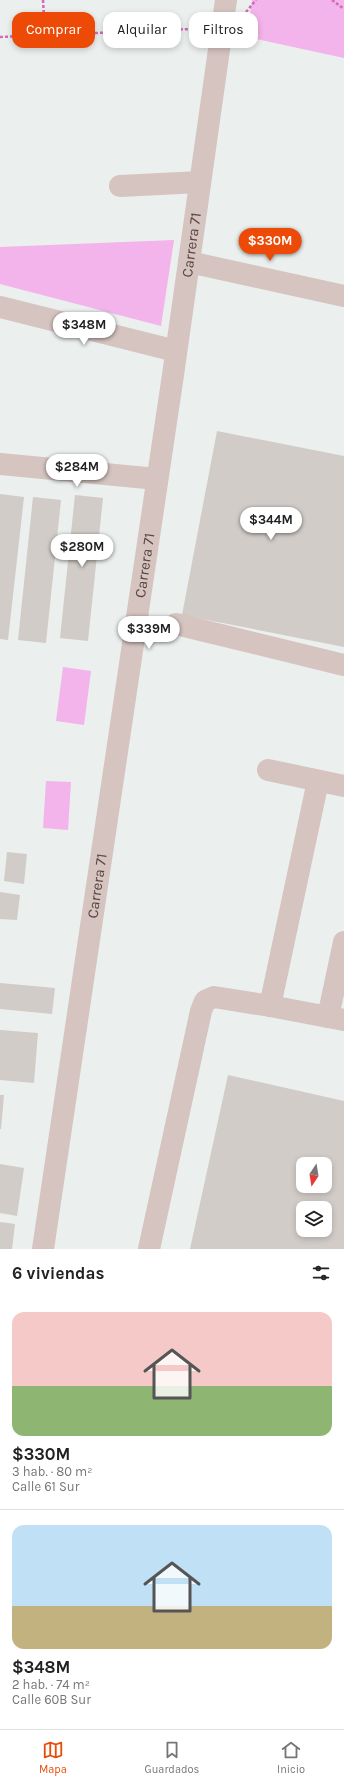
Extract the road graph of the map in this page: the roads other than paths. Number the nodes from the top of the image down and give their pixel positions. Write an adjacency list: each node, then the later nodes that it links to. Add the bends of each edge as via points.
1 (226, 0): 2 (street, Carrera 71)
2 (200, 182): 3 (street); 4 (street, Carrera 71)
3 (120, 186)
4 (189, 262): 5 (street); 7 (street, Carrera 71)
5 (344, 296)
6 (0, 307): 7 (street)
7 (176, 351): 9 (street, Carrera 71)
8 (0, 464): 9 (street)
9 (157, 479): 18 (street, Carrera 71)
10 (176, 624): 11 (street)
11 (344, 665)
12 (268, 770): 13 (street)
13 (318, 781): 14 (street); 16 (street)
14 (344, 786)
15 (344, 942): 17 (street)
16 (270, 1006): 17 (street); 19 (street, via 214,997 205,1001)
17 (336, 1019)
18 (43, 1249)
19 (149, 1249)

